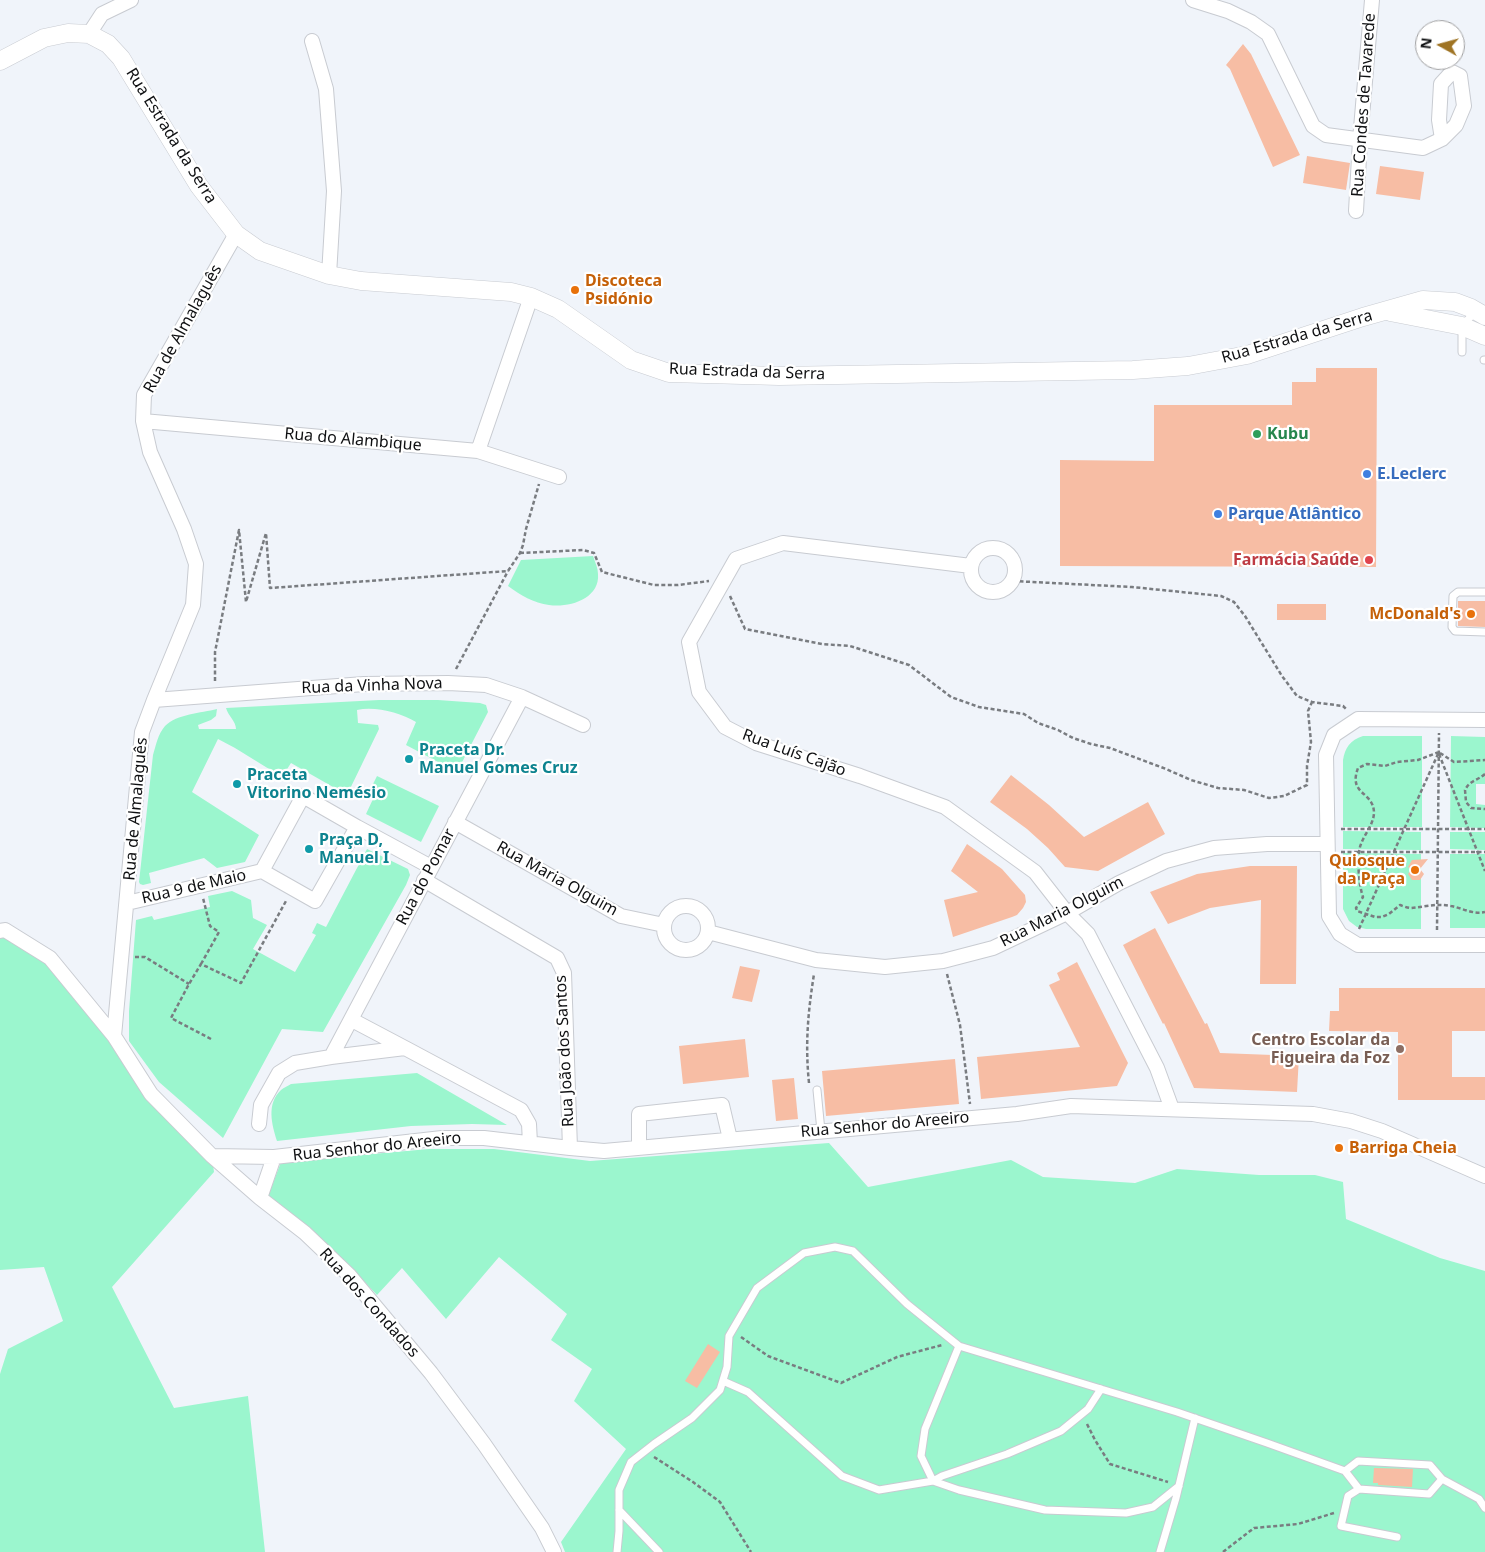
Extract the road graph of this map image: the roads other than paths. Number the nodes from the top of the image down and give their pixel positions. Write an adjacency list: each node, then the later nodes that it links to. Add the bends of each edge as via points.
1 (131, 0): 4 (street, via 102,14)
2 (1193, 0): 8 (street, via 1228,10 1268,34 1313,126 1326,135)
3 (1372, 0): 8 (street, Rua Condes de Tavarede)
4 (89, 34): 6 (street, via 68,33 44,38); 10 (street, Rua Estrada da Serra, via 108,44 121,58 199,186)
5 (312, 41): 11 (street, via 326,89 333,182)
6 (0, 61)
7 (1442, 139): 8 (street, via 1423,148)
8 (1360, 140): 9 (street, Rua Condes de Tavarede)
9 (1356, 210)
10 (236, 234): 11 (street, Rua Estrada da Serra, via 260,250); 18 (street, Rua de Almalaguês, via 144,395)
11 (328, 275): 12 (street, Rua Estrada da Serra, via 361,282 511,292)
12 (531, 297): 13 (street, Rua Estrada da Serra, via 558,309 631,360 669,373 778,376 1133,370 1188,366 1247,356); 19 (street)
13 (1388, 311): 14 (street, Rua Estrada da Serra, via 1422,300 1454,302); 15 (street, Rua Estrada da Serra)
14 (1481, 313): 15 (lane)
15 (1462, 326): 16 (street, Rua Estrada da Serra); 17 (lane)
16 (1485, 336)
17 (1462, 352)
18 (143, 420): 19 (street, Rua do Alambique); 25 (street, Rua de Almalaguês, via 150,452 196,564 193,605)
19 (478, 452): 20 (street, Rua do Alambique)
20 (559, 477)
21 (971, 566): 21 (street, via 975,583 990,592 1007,588 1016,573 1011,556 996,547 980,551); 35 (street, Rua Luís Cajão, via 783,543 736,559 689,642 699,692 725,726 756,743 945,807 1035,872)
22 (1485, 592): 23 (lane, via 1458,592 1453,596 1452,627 1455,631)
23 (1485, 632)
24 (522, 697): 25 (street, Rua da Vinha Nova, via 486,685 448,683 364,684); 27 (street, Rua da Vinha Nova); 28 (street, Rua do Pomar)
25 (154, 700): 34 (street, Rua de Almalaguês, via 142,732)
26 (1485, 720): 30 (street, via 1358,720 1334,735 1326,755)
27 (583, 725)
28 (455, 822): 31 (street, Rua do Pomar); 36 (street, Rua Maria Olguim, via 621,916)
29 (357, 827): 31 (street); 32 (street, via 315,901); 32 (street, via 303,796)
30 (1327, 848): 35 (street, Rua Maria Olguim, via 1267,844 1214,848 1166,861); 39 (street, via 1329,916 1340,934 1353,942 1358,945)
31 (431, 867): 33 (street, Rua do Pomar)
32 (262, 870): 34 (street, Rua 9 de Maio)
33 (424, 880): 40 (street, Rua do Pomar); 50 (street, Rua João dos Santos, via 557,958 564,973)
34 (127, 903): 41 (street, Rua de Almalaguês)
35 (1067, 913): 38 (street, Rua Maria Olguim, via 993,948 943,961 885,967 816,960); 45 (street, Rua Luís Cajão, via 1088,934 1157,1068)
36 (664, 925): 38 (street, via 668,942 682,951 699,947); 38 (street, via 672,910 689,906 704,915)
37 (0, 931): 41 (street, Rua dos Condados, via 5,930 50,958)
38 (708, 932)
39 (1485, 945)
40 (352, 1020): 42 (street); 43 (street, Rua do Pomar)
41 (114, 1036): 52 (street, Rua dos Condados, via 152,1094)
42 (404, 1048): 43 (street); 49 (street, via 521,1110 529,1124)
43 (331, 1057): 46 (street, via 295,1064 279,1073 261,1105)
44 (817, 1090): 47 (lane)
45 (1172, 1109): 47 (street, Rua Senhor do Areeiro, via 1071,1106 1018,1114); 54 (street, Rua Senhor do Areeiro, via 1313,1114 1351,1121 1382,1131)
46 (259, 1124)
47 (821, 1131): 48 (street, Rua Senhor do Areeiro)
48 (730, 1139): 51 (street, Rua Senhor do Areeiro); 51 (street, via 722,1105 677,1109 640,1114)
49 (530, 1143): 50 (street, Rua Senhor do Areeiro); 53 (street, Rua Senhor do Areeiro, via 442,1138)
50 (570, 1148): 51 (street, Rua Senhor do Areeiro)
51 (640, 1148)
52 (212, 1156): 53 (street, Rua Senhor do Areeiro); 55 (street, Rua dos Condados)
53 (274, 1157): 55 (street)
54 (1485, 1176)
55 (260, 1198): 68 (street, Rua dos Condados, via 305,1233 349,1275 431,1373 542,1528)
56 (956, 1344): 57 (lane, via 907,1304 853,1251 835,1247 804,1253 757,1288 729,1336); 58 (lane); 62 (lane, via 925,1429 921,1456)
57 (723, 1381): 62 (lane, via 748,1392 842,1476 879,1490); 66 (lane, via 720,1390 692,1418 631,1462 619,1490)
58 (1101, 1389): 59 (lane); 62 (lane, via 1088,1409 1061,1431)
59 (1195, 1418): 60 (lane); 63 (lane)
60 (1345, 1471): 61 (lane, via 1358,1461 1430,1466); 64 (lane)
61 (1442, 1479): 64 (lane, via 1429,1494); 65 (lane, via 1478,1499)
62 (934, 1481): 63 (lane, via 1045,1510 1126,1513 1153,1507)
63 (1179, 1486): 71 (lane)
64 (1359, 1489): 67 (lane, via 1348,1496 1341,1526)
65 (1485, 1508)
66 (619, 1510): 69 (lane); 70 (lane)
67 (1397, 1537)
68 (554, 1552)
69 (617, 1552)
70 (659, 1552)
71 (1160, 1552)

